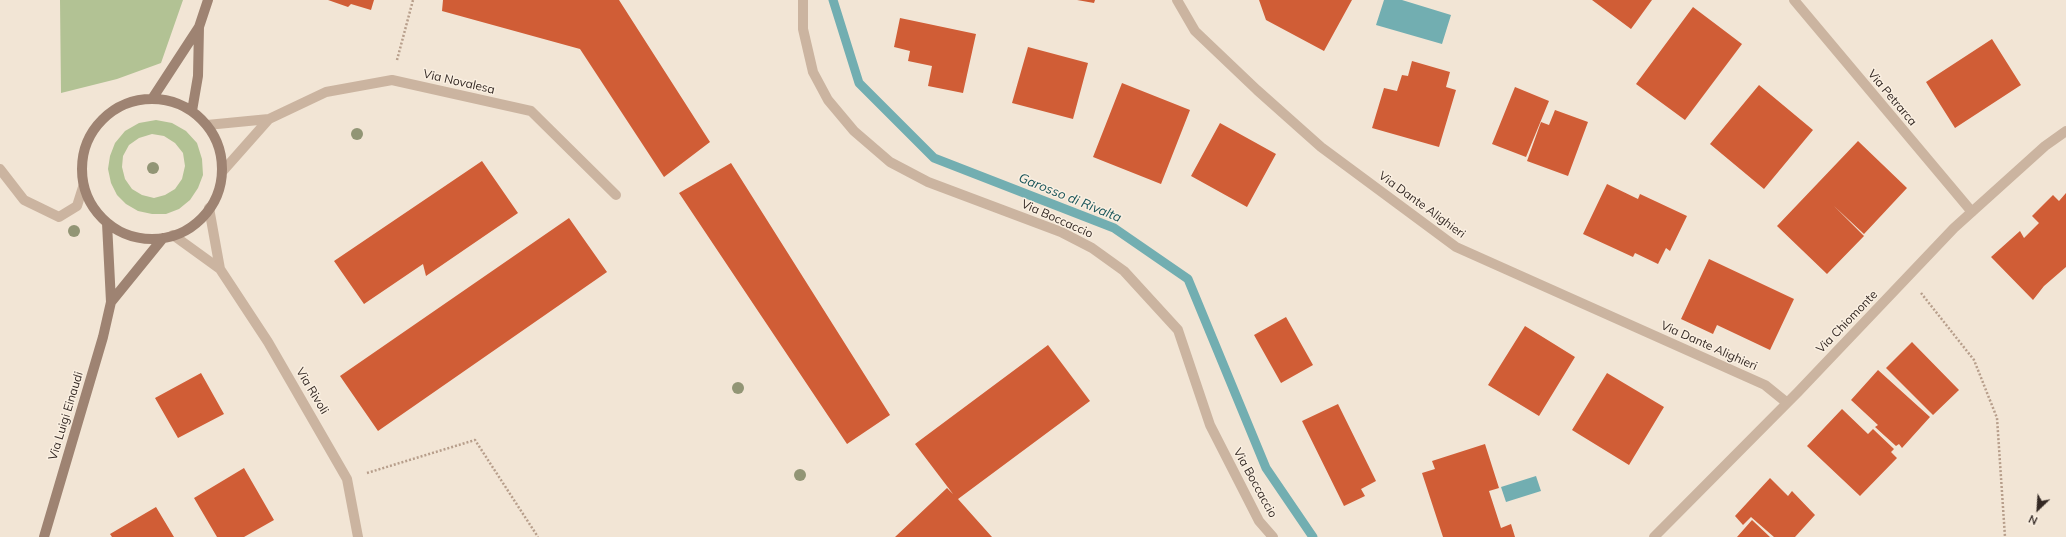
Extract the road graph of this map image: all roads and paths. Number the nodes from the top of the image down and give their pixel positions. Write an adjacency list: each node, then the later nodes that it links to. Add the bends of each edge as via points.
1 (208, 0): 6 (main road)
2 (413, 0): 7 (path)
3 (803, 0): 29 (street, Via Boccaccio, via 803,29 813,72 828,100 854,131 890,162 928,182 1061,232 1092,248 1124,271 1178,330 1210,425 1259,521)
4 (1177, 0): 24 (street, Via Dante Alighieri, via 1195,31 1315,142 1456,247 1765,385)
5 (1794, 0): 18 (street, Via Petrarca)
6 (200, 27): 8 (main road); 9 (main road, via 198,76)
7 (392, 80): 10 (street, Via Novalesa, via 326,92); 16 (street, Via Novalesa, via 531,111)
8 (152, 99): 9 (main road, Via Luigi Einaudi, via 173,102); 15 (main road, Via Luigi Einaudi, via 130,102 112,111 96,126 86,145 82,165)
9 (192, 111): 11 (main road, Via Luigi Einaudi)
10 (269, 118): 11 (street, Via Novalesa); 14 (street, Via Novalesa)
11 (207, 125): 14 (main road, Via Luigi Einaudi, via 218,144)
12 (2066, 131): 18 (street, Via Chiomonte, via 2045,146)
13 (0, 169): 15 (street, Via Luigi Einaudi, via 24,200 58,218 77,206)
14 (222, 172): 17 (main road, Via Luigi Einaudi, via 215,200)
15 (84, 187): 19 (main road, Via Luigi Einaudi, via 92,207)
16 (616, 195)
17 (209, 208): 20 (main road, Via Luigi Einaudi, via 197,223 181,233); 21 (street, Via Rivoli)
18 (1972, 212): 22 (street, Via Chiomonte)
19 (107, 223): 20 (main road, Via Luigi Einaudi, via 126,234 144,239); 23 (main road, Via Luigi Einaudi)
20 (168, 237): 21 (street, Via Rivoli); 23 (main road, Via Luigi Einaudi)
21 (220, 269): 25 (street, Via Rivoli, via 268,342)
22 (1908, 276): 24 (street, Via Chiomonte); 31 (path, via 1974,360 1997,418)
23 (111, 302): 26 (main road, Via Luigi Einaudi)
24 (1786, 402): 30 (street, Via Chiomonte)
25 (347, 479): 27 (street, Via Rivoli); 28 (path, via 475,440)
26 (44, 537)
27 (358, 537)
28 (538, 537)
29 (1273, 537)
30 (1654, 537)
31 (2005, 537)

